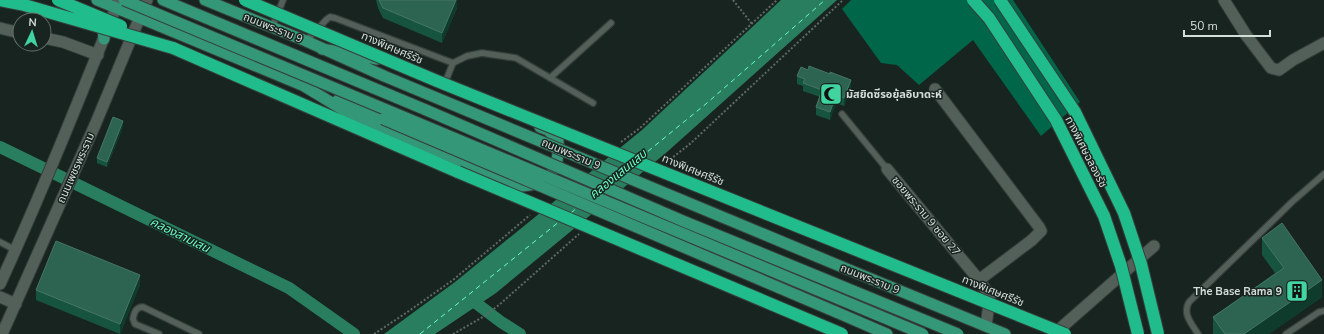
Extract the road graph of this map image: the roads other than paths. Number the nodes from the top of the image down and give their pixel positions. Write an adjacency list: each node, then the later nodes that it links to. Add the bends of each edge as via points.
1 (0, 0): 22 (highway, bridge)
2 (58, 0): 22 (highway, bridge)
3 (98, 0): 12 (main road); 18 (main road)
4 (147, 0): 13 (street, ถนนเพชรพระราม)
5 (163, 0): 49 (main road, ถนนพระราม 9, bridge, via 683,221)
6 (205, 0): 16 (main road, ถนนพระราม 9)
7 (245, 0): 52 (highway, ทางพิเศษศรีรัช, bridge, via 445,84)
8 (283, 0): 16 (lane)
9 (973, 0): 53 (highway, ทางพิเศษฉลองรัช, bridge, via 989,18 1056,120 1104,216 1121,266)
10 (1000, 0): 54 (highway, ทางพิเศษฉลองรัช, bridge, via 1075,112 1124,213 1141,264)
11 (1224, 0): 21 (street, via 1246,35 1275,70)
12 (120, 3): 13 (main road); 18 (street, ถนนเพชรพระราม); 48 (main road, bridge)
13 (140, 18): 28 (main road); 40 (street, ถนนเพชรพระราม)
14 (611, 23): 26 (lane)
15 (0, 28): 17 (street)
16 (272, 28): 20 (main road, ถนนพระราม 9)
17 (12, 31)
18 (104, 39): 24 (street, ถนนเพชรพระราม)
19 (52, 40): 24 (street)
20 (306, 41): 23 (main road, ถนนพระราม 9); 25 (lane, via 330,17)
21 (1324, 43)
22 (173, 48): 46 (highway, bridge)
23 (322, 49): 27 (main road, via 375,58); 42 (main road, ถนนพระราม 9, bridge)
24 (98, 55): 36 (street, ถนนเพชรพระราม)
25 (454, 63): 26 (lane, via 467,56 482,53 516,58); 27 (lane)
26 (550, 78): 30 (lane)
27 (444, 85): 28 (main road, via 548,130 558,140 559,155 554,172 544,183 522,186 355,117)
28 (304, 86): 47 (main road, bridge)
29 (935, 89): 37 (street, via 1041,231)
30 (593, 103)
31 (842, 114): 32 (lane)
32 (887, 169): 37 (street, ซอยพระราม 9 ซอย 27)
33 (1324, 174): 55 (lane, via 1189,302 1187,316)
34 (0, 242): 36 (lane)
35 (1154, 246): 51 (street)
36 (15, 250): 38 (street, ถนนเพชรพระราม)
37 (979, 280): 42 (street, ซอยพระราม 9 ซอย 27, via 990,296)
38 (0, 284)
39 (0, 298): 40 (street)
40 (16, 304): 43 (street, ถนนเพชรพระราม)
41 (1324, 311): 56 (lane)
42 (986, 326): 50 (main road, ถนนพระราม 9)
43 (2, 334)
44 (159, 334): 45 (lane, via 135,324 133,319 136,310 143,307)
45 (199, 334)
46 (842, 334)
47 (887, 334)
48 (923, 334)
49 (958, 334)
50 (1005, 334)
51 (1054, 334)
52 (1065, 334)
53 (1138, 334)
54 (1158, 334)
55 (1198, 334)
56 (1286, 334)

